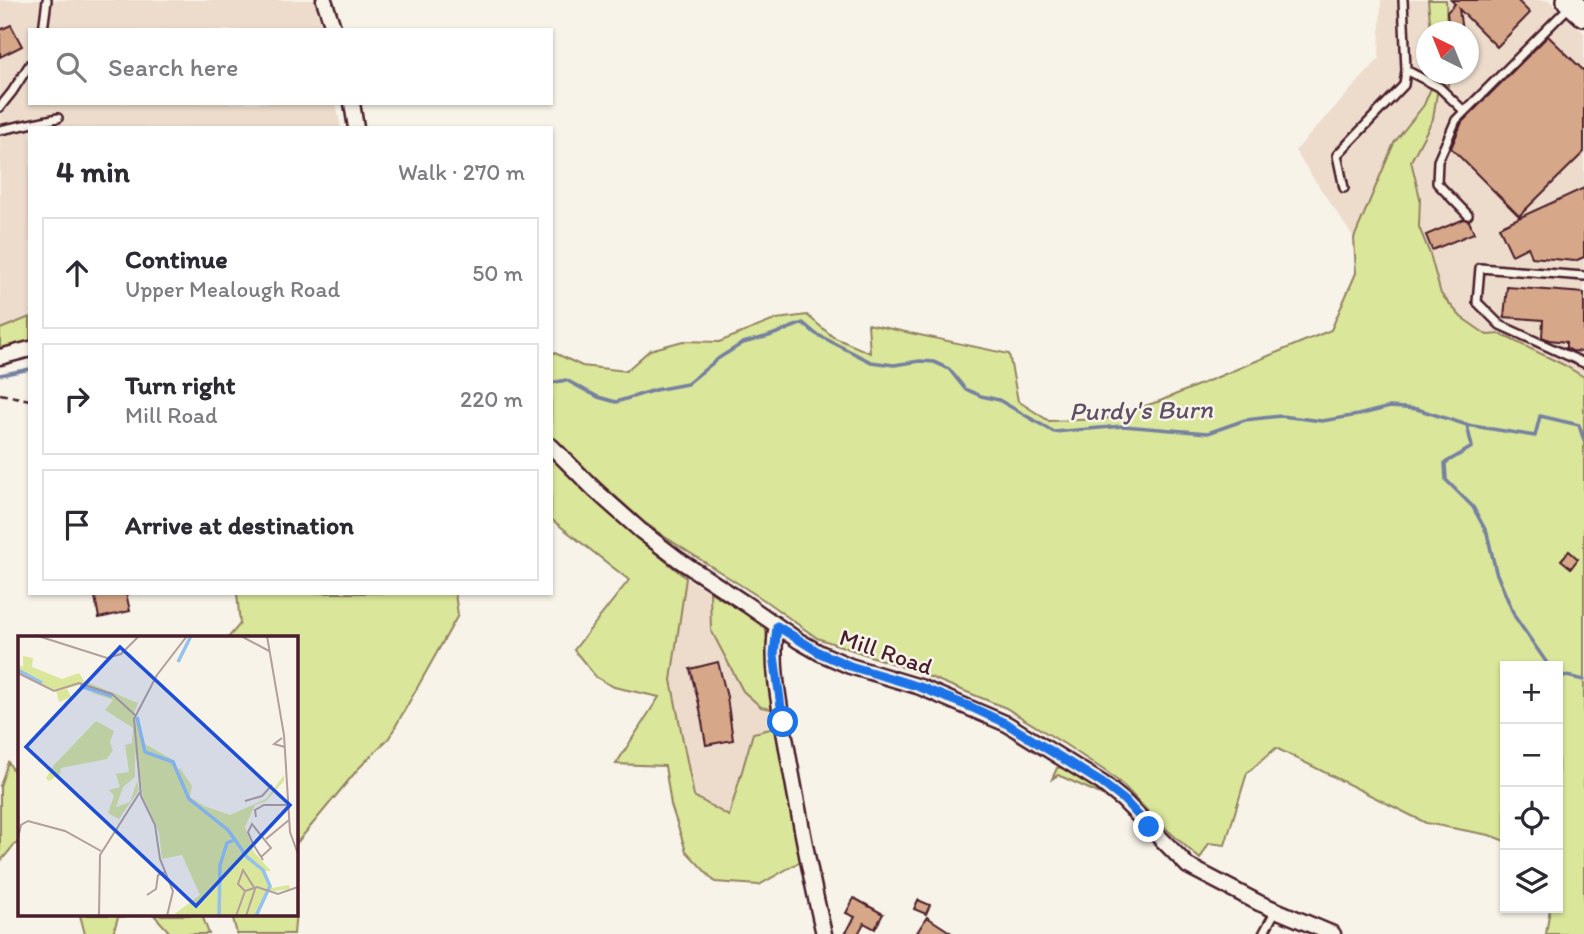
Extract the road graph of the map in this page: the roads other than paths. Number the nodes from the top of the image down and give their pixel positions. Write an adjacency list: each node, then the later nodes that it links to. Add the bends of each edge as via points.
1 (47, 0): 5 (lane)
2 (324, 0): 6 (street)
3 (1403, 0): 8 (lane)
4 (1576, 4): 11 (lane)
5 (43, 28)
6 (333, 28)
7 (28, 67): 10 (lane)
8 (1406, 70): 11 (lane, via 1436,86); 15 (lane, via 1404,85 1336,155)
9 (352, 105): 13 (street)
10 (0, 107)
11 (1464, 111): 16 (lane, via 1438,161 1437,183)
12 (58, 118): 14 (lane)
13 (356, 126)
14 (0, 130)
15 (1344, 188)
16 (1468, 215)
17 (1584, 276): 20 (lane, via 1480,268 1477,302 1500,325)
18 (28, 350): 19 (street)
19 (0, 357)
20 (1584, 363)
21 (553, 448): 22 (street, Mill Road, via 641,531)
22 (777, 626): 23 (street, Mill Road, via 850,666 920,687 1007,724 1124,800 1188,866); 24 (street, via 774,655 783,722)
23 (1276, 910): 25 (lane); 26 (street, Mill Road)
24 (824, 934)
25 (1263, 934)
26 (1333, 934)

